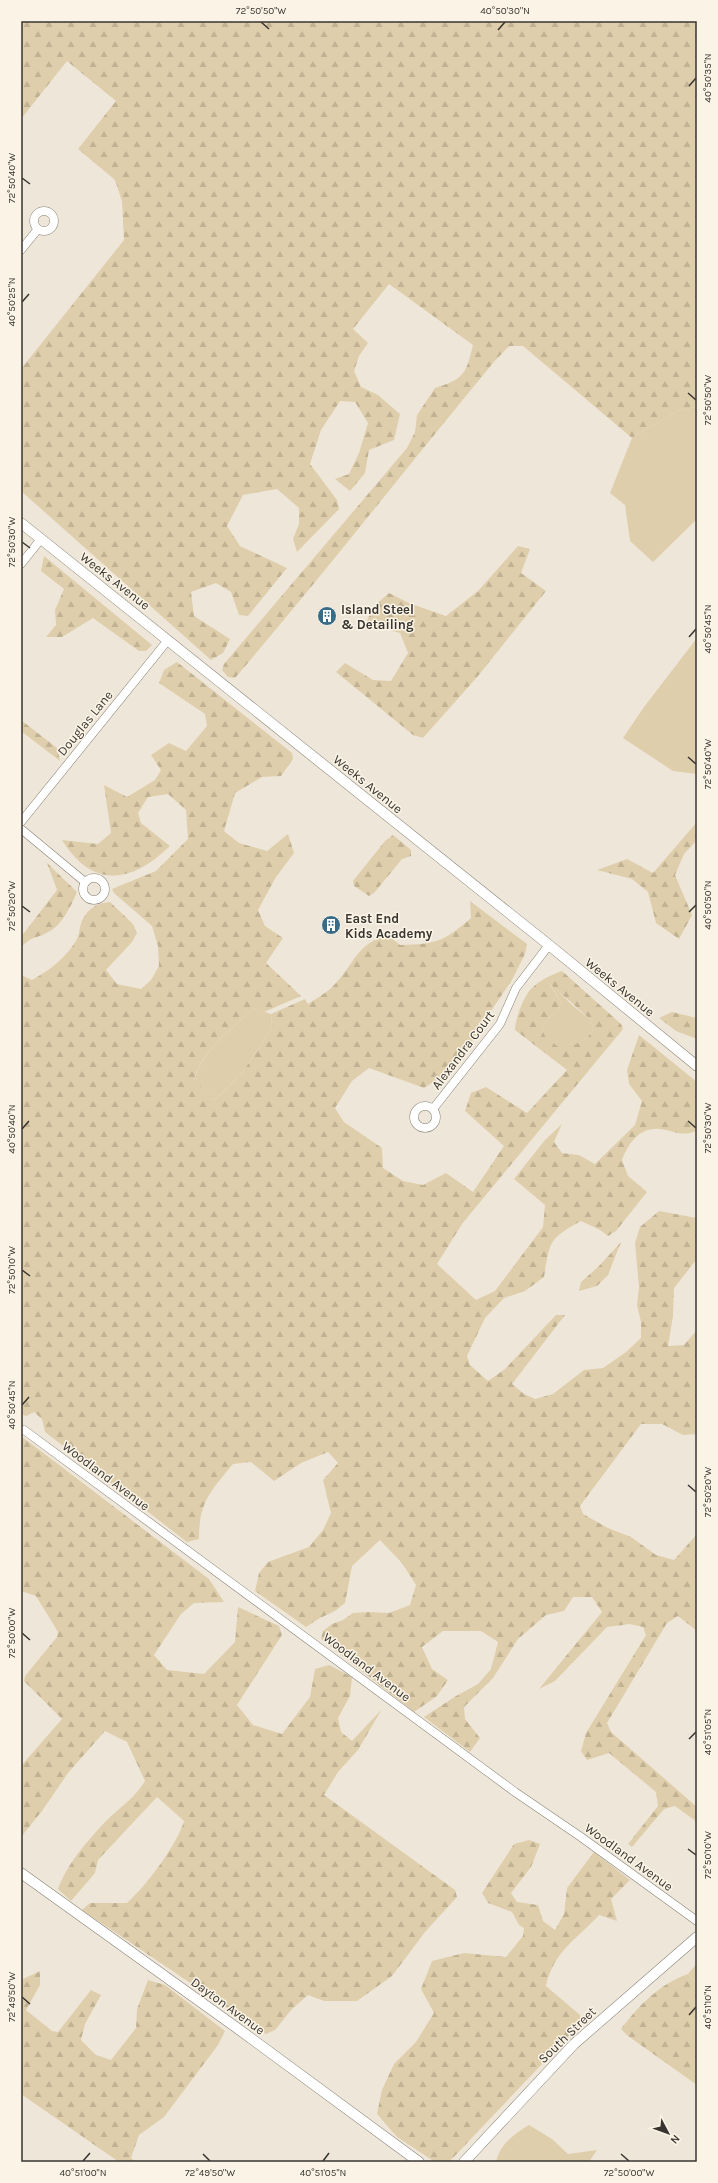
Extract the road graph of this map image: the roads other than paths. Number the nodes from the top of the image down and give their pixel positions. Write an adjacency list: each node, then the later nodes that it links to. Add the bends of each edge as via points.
1 (38, 229): 2 (street)
2 (21, 250)
3 (21, 523): 4 (street, Weeks Avenue)
4 (41, 539): 5 (street); 6 (street, Weeks Avenue)
5 (21, 564)
6 (168, 640): 7 (street, Douglas Lane); 10 (street, Weeks Avenue)
7 (21, 822)
8 (21, 829): 9 (street)
9 (85, 882)
10 (549, 945): 11 (street, Weeks Avenue); 12 (street, Alexandra Court, via 516,988 500,1024)
11 (697, 1066)
12 (433, 1109)
13 (24, 1430): 15 (street, Woodland Avenue, via 515,1792)
14 (21, 1873): 17 (street, Dayton Avenue)
15 (697, 1921)
16 (697, 1937): 18 (street, South Street, via 574,2044)
17 (419, 2162)
18 (464, 2162)

